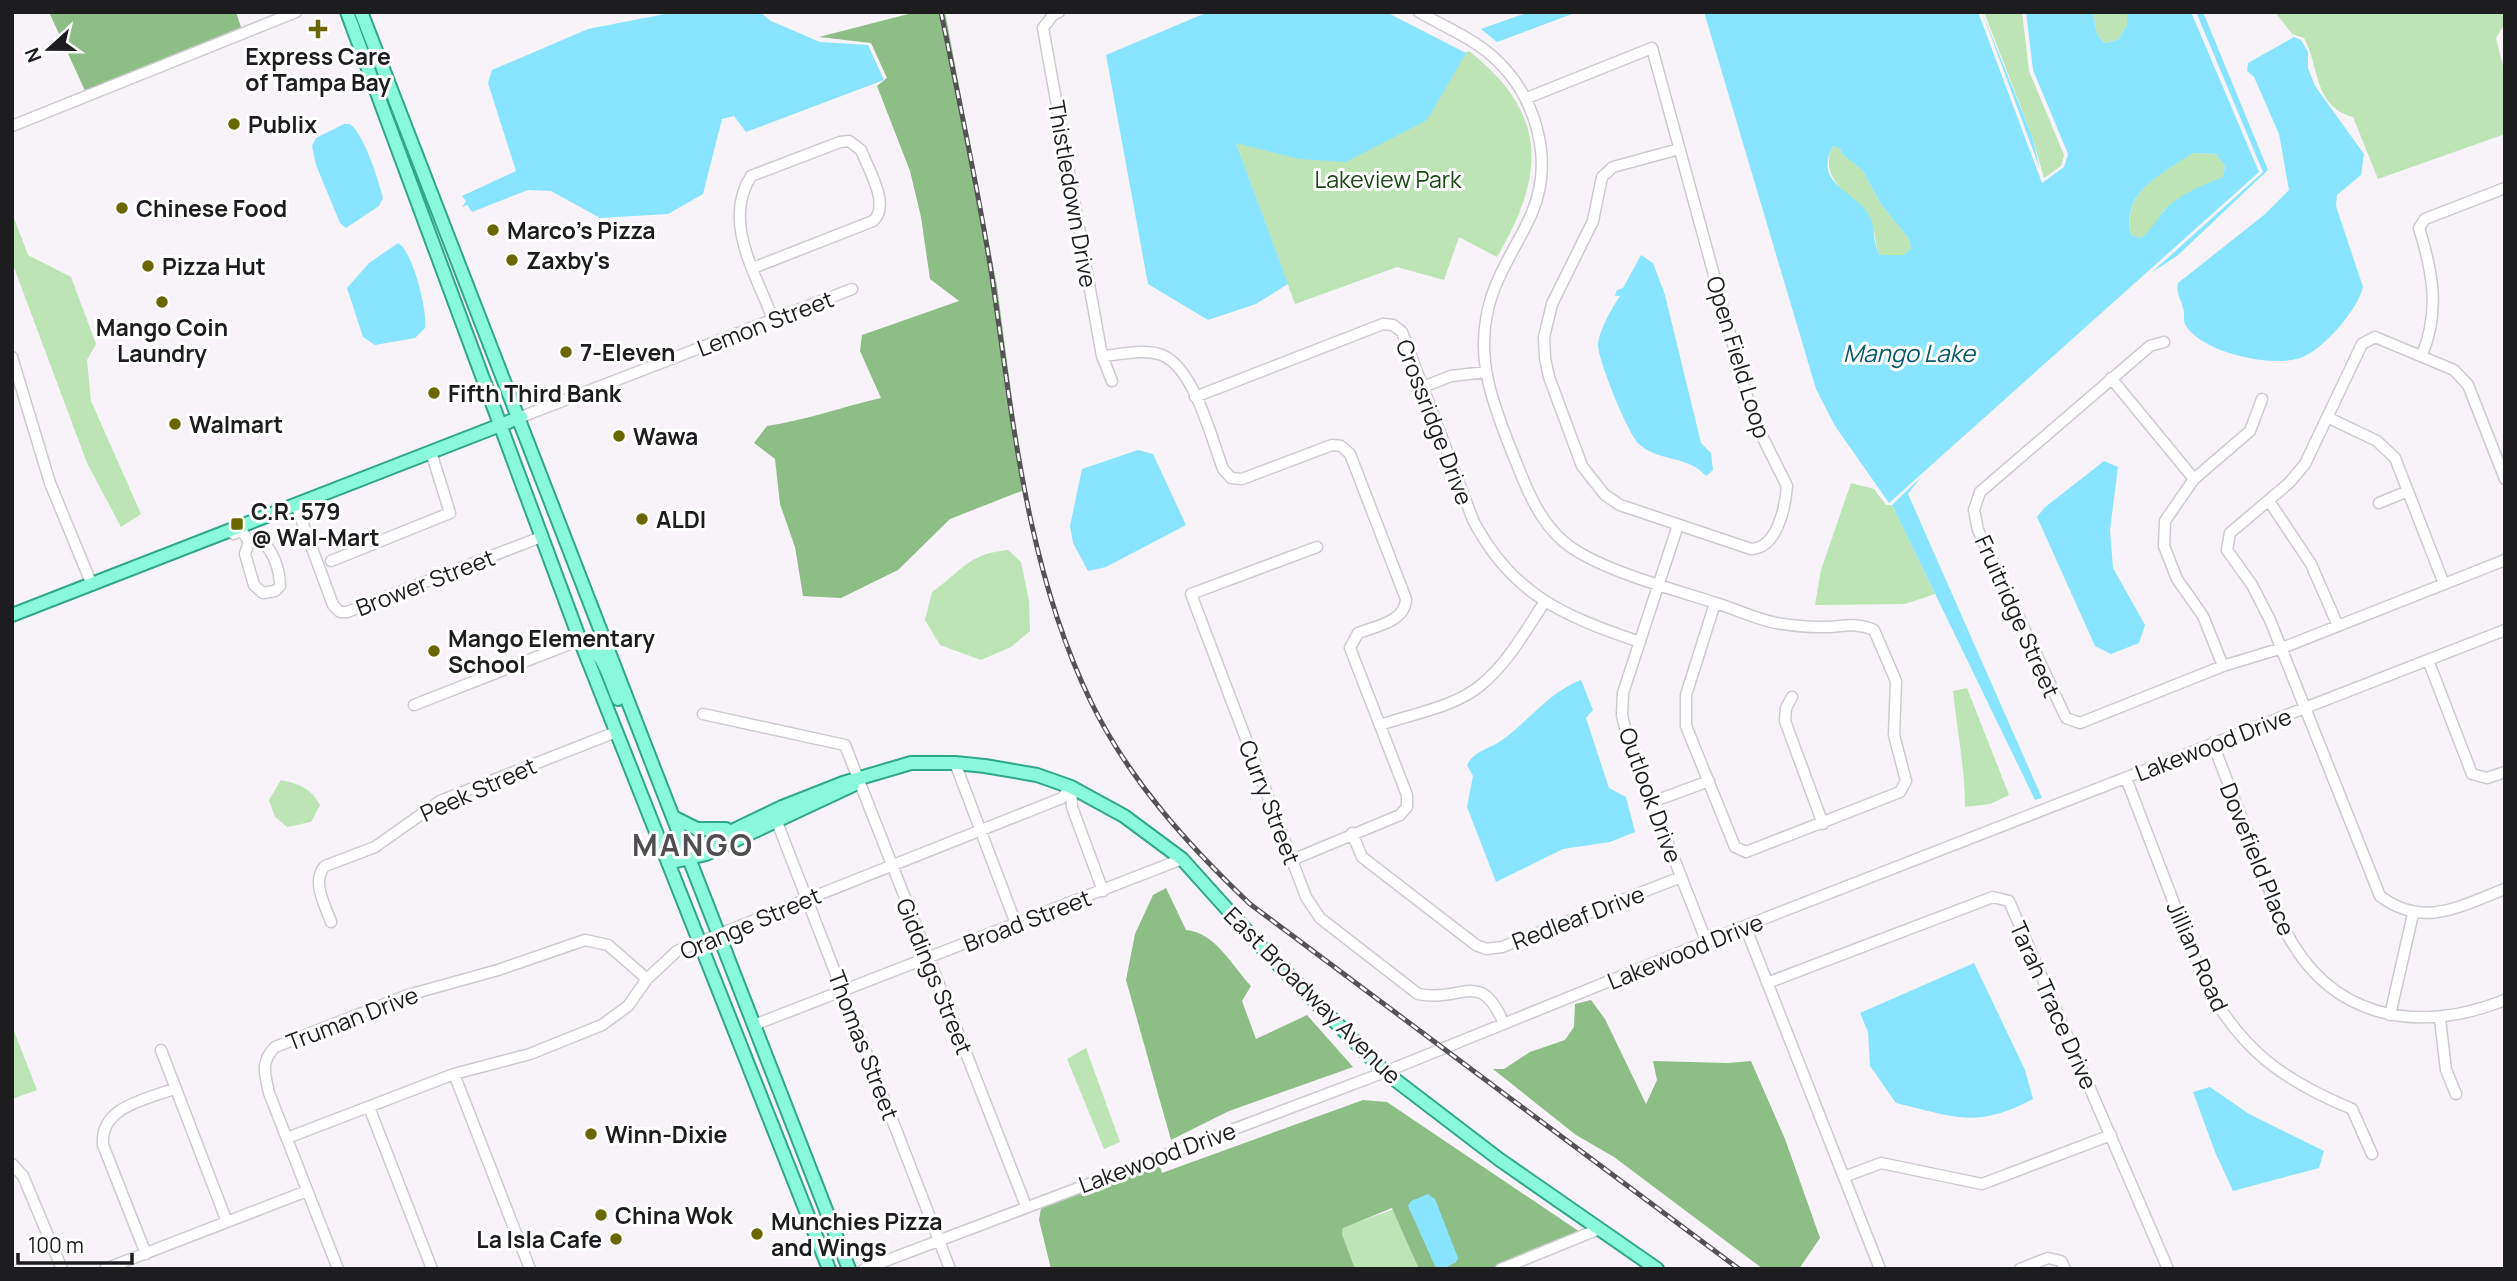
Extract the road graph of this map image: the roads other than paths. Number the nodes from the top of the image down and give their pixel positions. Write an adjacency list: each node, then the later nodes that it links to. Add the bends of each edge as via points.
1 (296, 12): 7 (street)
2 (347, 12): 25 (main road)
3 (361, 12): 23 (main road)
4 (1059, 12): 15 (street, Thistledown Drive, via 1044,28)
5 (1419, 12): 6 (street, via 1490,54)
6 (1527, 99): 8 (street, Open Field Loop, via 1652,48); 17 (street, via 1541,145 1539,190 1495,284 1484,343)
7 (12, 126)
8 (1679, 149): 34 (street, Open Field Loop, via 1613,167 1602,177 1593,221 1552,304 1544,337 1549,377 1594,484 1620,505); 34 (street, Open Field Loop, via 1753,418 1787,486 1771,542 1762,549)
9 (2505, 188): 14 (street, via 2425,219 2419,228 2432,268 2435,301 2431,333)
10 (753, 268): 10 (street, via 738,223 751,176 840,142 856,145 881,204 879,216); 12 (street)
11 (852, 289): 12 (street, Lemon Street)
12 (773, 319): 23 (street, Lemon Street)
13 (2164, 342): 18 (street, Fruitridge Street, via 2150,346)
14 (2422, 355): 24 (street, via 2375,337 2362,344); 28 (street, via 2454,370 2468,385)
15 (1102, 356): 19 (street, Thistledown Drive); 21 (street, via 1161,355 1187,377)
16 (12, 357): 40 (street, via 50,483)
17 (1486, 372): 20 (street, via 1451,376); 41 (street, via 1493,404 1532,503 1547,524 1565,543 1591,558)
18 (2111, 378): 27 (street); 52 (street, Fruitridge Street, via 1980,492 1974,510 1978,530 2066,718 2080,723)
19 (1112, 381)
20 (1423, 387): 21 (street, Crossridge Drive, via 1402,332 1383,324); 43 (street, Crossridge Drive, via 1487,547)
21 (1195, 397): 58 (street, via 1223,469 1231,478 1242,479 1332,445 1350,454 1406,599 1398,617 1358,633 1350,648)
22 (2262, 399): 27 (street, via 2250,431)
23 (521, 417): 25 (main road); 57 (main road)
24 (2329, 418): 29 (street, via 2377,441 2395,458); 30 (street, via 2305,464)
25 (500, 425): 26 (main road); 35 (main road)
26 (431, 452): 32 (main road); 38 (street, via 450,513)
27 (2194, 479): 52 (street, via 2165,521 2164,546 2177,579 2203,616)
28 (2505, 480)
29 (2408, 491): 31 (street); 42 (street)
30 (2269, 501): 46 (street, via 2311,564); 50 (street, via 2230,533 2227,550 2252,585)
31 (2379, 503)
32 (296, 505): 33 (main road); 35 (street, Brower Street, via 333,605 340,612)
33 (253, 522): 36 (street); 40 (main road)
34 (1678, 525): 41 (street, Outlook Drive)
35 (541, 537): 48 (main road)
36 (253, 541): 36 (street, via 244,554 254,584 263,593 271,593 278,589 279,576 266,544); 40 (street, via 242,531 111,582)
37 (1317, 547): 76 (street, Curry Street, via 1191,594)
38 (331, 561)
39 (2505, 561): 42 (street, Fruitridge Street)
40 (95, 584): 45 (main road)
41 (1658, 584): 44 (street); 49 (street, Outlook Drive)
42 (2444, 584): 46 (street, Fruitridge Street)
43 (1544, 603): 49 (street, Crossridge Drive); 58 (street, via 1506,659 1481,686)
44 (1715, 603): 65 (street, via 1684,708 1686,726); 70 (street, via 1774,622 1819,627 1860,624 1874,630 1896,681 1894,735 1906,781 1900,792)
45 (12, 615)
46 (2338, 626): 50 (street, Fruitridge Street)
47 (2505, 630): 51 (street, Lakewood Drive)
48 (580, 640): 54 (street); 57 (main road, via 590,643 600,657 622,709); 59 (main road)
49 (1640, 642): 67 (street, Outlook Drive, via 1623,693 1622,715)
50 (2282, 648): 52 (street, Fruitridge Street); 55 (street)
51 (2428, 660): 55 (street, Lakewood Drive); 62 (street, via 2472,774 2487,778)
52 (2223, 666)
53 (1793, 697): 70 (street, via 1786,708 1786,721)
54 (414, 705)
55 (2305, 708): 60 (street, Lakewood Drive); 83 (street, via 2373,884 2380,896)
56 (703, 714): 64 (street, Giddings Street, via 845,745)
57 (635, 721): 68 (main road)
58 (1380, 725): 73 (street, via 1408,795 1407,807 1400,815)
59 (616, 732): 77 (main road); 84 (street, Peek Street, via 440,801 375,846 325,866 318,881)
60 (2213, 744): 63 (street, Lakewood Drive); 95 (street, Dovefield Place, via 2296,952 2336,993)
61 (955, 763): 64 (main road, East Broadway Avenue, via 911,764); 66 (main road, East Broadway Avenue, via 1037,775); 72 (street)
62 (2505, 772)
63 (2126, 778): 86 (street, Lakewood Drive); 107 (street, Jillian Road, via 2206,984 2222,1014 2247,1046 2277,1072 2352,1109)
64 (859, 780): 69 (main road); 71 (main road); 78 (street, Giddings Street)
65 (1709, 781): 67 (street); 70 (street, via 1735,847 1746,852)
66 (1072, 787): 72 (street, Orange Street, via 1062,799); 75 (main road, East Broadway Avenue, via 1124,816); 81 (street, via 1072,807)
67 (1652, 802): 79 (street, Outlook Drive)
68 (673, 817): 71 (main road, via 696,829); 74 (main road)
69 (777, 822): 74 (main road, via 706,854); 82 (street, Thomas Street)
70 (1823, 824)
71 (744, 825): 74 (main road)
72 (979, 831): 78 (street, Orange Street); 85 (street)
73 (1352, 834): 76 (street); 79 (street, Redleaf Drive, via 1362,857 1486,949 1502,947)
74 (687, 856): 77 (main road); 87 (main road)
75 (1182, 859): 81 (street, Broad Street); 100 (main road, East Broadway Avenue, via 1263,950)
76 (1292, 860): 97 (street, Curry Street, via 1320,918 1419,994 1435,998 1472,990 1485,993 1496,1003)
77 (668, 863): 88 (main road)
78 (890, 865): 82 (street, Orange Street); 90 (street, Giddings Street)
79 (1681, 877): 89 (street, Outlook Drive)
80 (2505, 889): 83 (street, via 2449,911)
81 (1103, 891): 85 (street, Broad Street)
82 (806, 898): 87 (street, Orange Street); 93 (street, Thomas Street)
83 (2413, 914): 95 (street)
84 (331, 922)
85 (1016, 924): 90 (street, Broad Street)
86 (1745, 926): 89 (street, Lakewood Drive); 92 (street)
87 (718, 933): 88 (street, Orange Street); 98 (main road)
88 (699, 941): 91 (street, Orange Street, via 677,951); 121 (main road)
89 (1707, 943): 97 (street, Lakewood Drive)
90 (929, 958): 93 (street, Broad Street); 111 (street, Giddings Street)
91 (647, 979): 101 (street, Orange Street, via 628,1006 602,1025 530,1054); 106 (street, Truman Drive, via 608,945 584,940 408,995 288,1041 266,1057 264,1069)
92 (1768, 983): 105 (street, Tarah Trace Drive, via 1993,897 2009,901); 109 (street)
93 (843, 991): 98 (street, Broad Street); 114 (street, Thomas Street)
94 (2505, 1000): 96 (street, Dovefield Place)
95 (2390, 1015): 96 (street, Dovefield Place)
96 (2440, 1019): 103 (street, via 2446,1070)
97 (1504, 1024): 100 (street, Lakewood Drive)
98 (754, 1026): 122 (main road)
99 (161, 1050): 102 (street)
100 (1385, 1072): 111 (street, Lakewood Drive); 113 (main road, East Broadway Avenue)
101 (454, 1074): 104 (street, Orange Street); 120 (street)
102 (176, 1088): 112 (street); 115 (street, via 117,1111 102,1131 103,1145)
103 (2456, 1094)
104 (369, 1107): 106 (street, Orange Street); 119 (street)
105 (2111, 1135): 109 (street, via 1982,1184 1881,1163); 130 (street, Tarah Trace Drive)
106 (287, 1138): 110 (street, Truman Drive)
107 (2372, 1154)
108 (12, 1164): 116 (street, via 23,1176)
109 (1844, 1177): 127 (street)
110 (307, 1191): 112 (street); 118 (street, Truman Drive)
111 (1026, 1206): 114 (street, Lakewood Drive)
112 (227, 1222): 115 (street)
113 (1599, 1228): 125 (street); 126 (main road, East Broadway Avenue)
114 (939, 1239): 123 (street, Lakewood Drive); 124 (street, Thomas Street)
115 (146, 1254): 117 (street)
116 (62, 1269)
117 (105, 1269)
118 (338, 1269)
119 (432, 1269)
120 (530, 1269)
121 (829, 1269)
122 (849, 1269)
123 (864, 1269)
124 (950, 1269)
125 (1501, 1269)
126 (1657, 1269)
127 (1880, 1269)
128 (2020, 1269): 129 (street, via 2048,1258 2062,1261)
129 (2065, 1269)
130 (2168, 1269)

